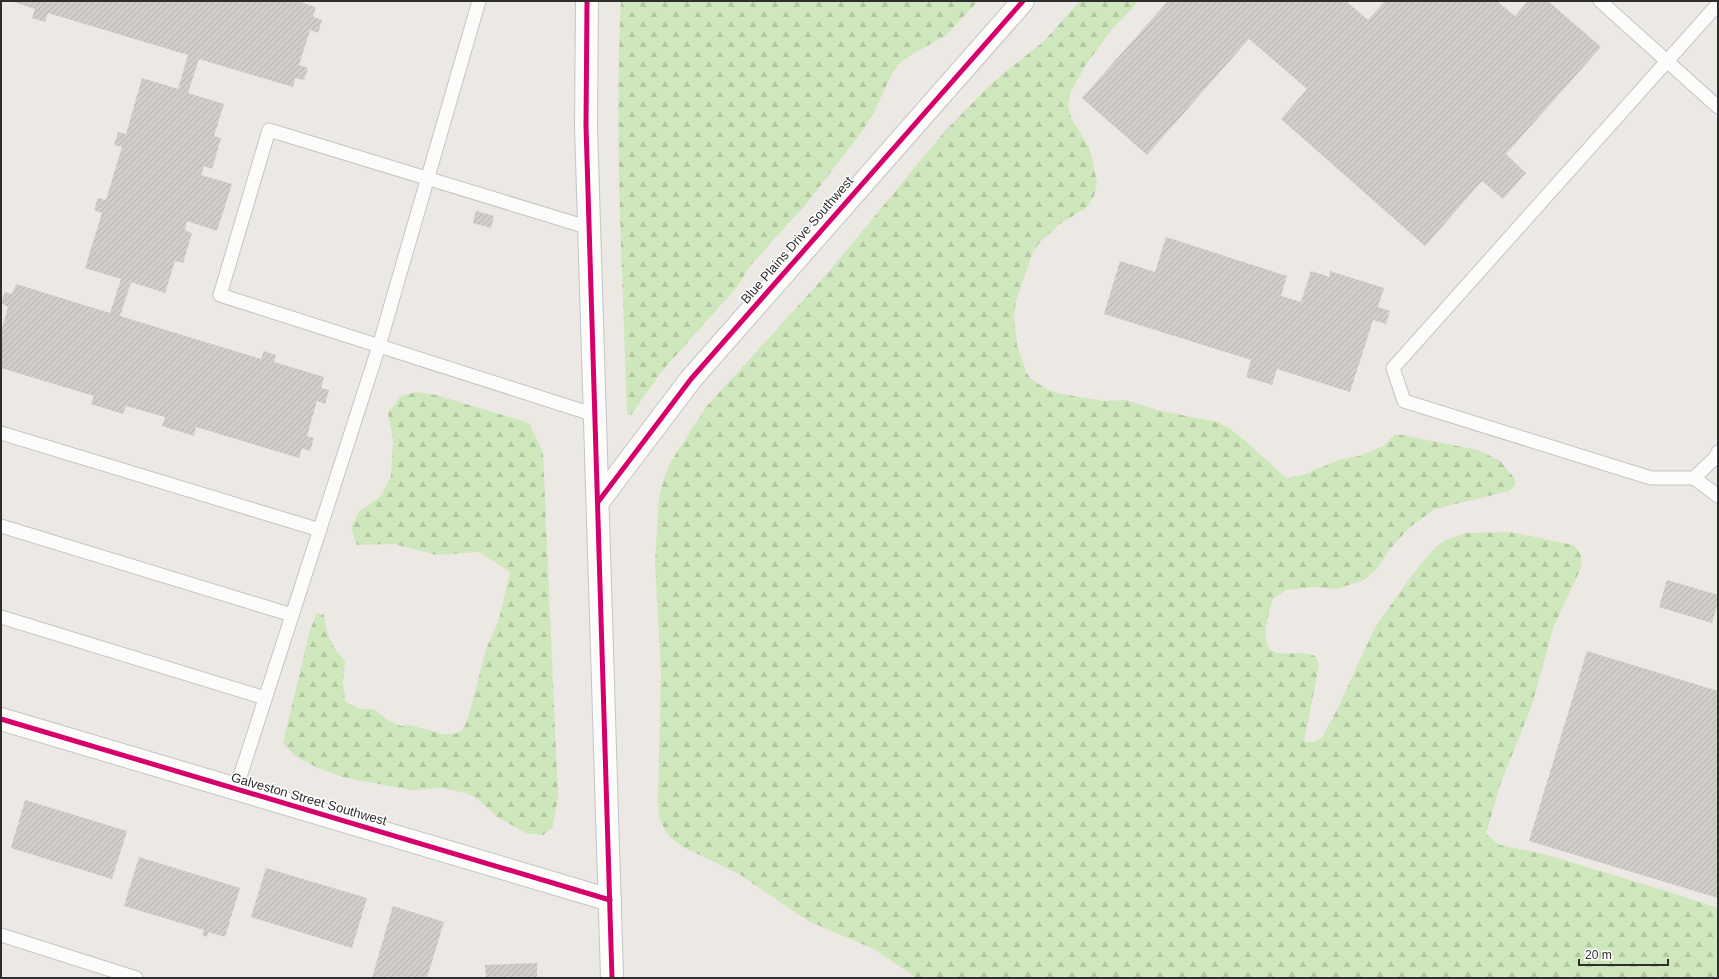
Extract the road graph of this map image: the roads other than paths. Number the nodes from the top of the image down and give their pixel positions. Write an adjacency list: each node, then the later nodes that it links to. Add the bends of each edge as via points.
1 (479, 1): 8 (lane)
2 (587, 1): 9 (street, via 586,89)
3 (1023, 1): 16 (street, Blue Plains Drive Southwest, via 691,379)
4 (1600, 1): 6 (lane)
5 (1718, 4): 6 (lane)
6 (1668, 61): 7 (lane); 14 (lane, via 1393,368 1404,401 1651,478)
7 (1718, 107)
8 (428, 178): 9 (lane); 10 (lane); 10 (lane, via 269,130 222,288 220,295)
9 (590, 228): 11 (street)
10 (379, 346): 11 (lane); 18 (lane)
11 (595, 415): 16 (street)
12 (1, 433): 18 (lane)
13 (1718, 452): 14 (lane)
14 (1694, 478): 15 (lane)
15 (1718, 496)
16 (598, 502): 24 (street)
17 (1, 526): 19 (lane)
18 (320, 530): 19 (lane)
19 (292, 615): 21 (lane)
20 (1, 617): 21 (lane)
21 (265, 698): 23 (lane)
22 (1, 719): 23 (street, Galveston Street Southwest)
23 (236, 789): 24 (street, Galveston Street Southwest)
24 (610, 900): 27 (street)
25 (1, 935): 26 (lane)
26 (136, 978)
27 (612, 978)

